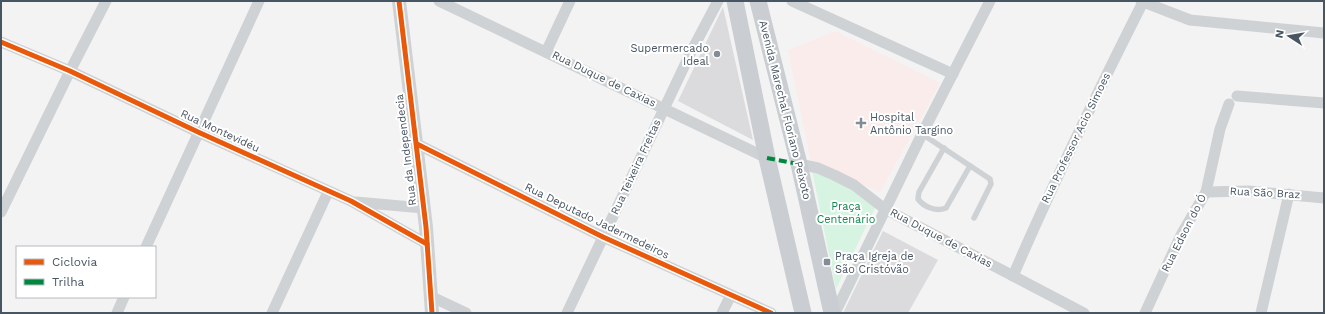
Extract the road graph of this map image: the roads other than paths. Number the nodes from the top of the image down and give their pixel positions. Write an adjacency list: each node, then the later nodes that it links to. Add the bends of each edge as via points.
1 (106, 1): 15 (street)
2 (259, 1): 21 (street)
3 (399, 1): 23 (street, Rua da Independecia)
4 (439, 1): 14 (street, Rua Duque de Caxias)
5 (570, 1): 14 (street)
6 (718, 1): 20 (street, Rua Teixeira Freitas)
7 (735, 1): 25 (main road)
8 (758, 1): 26 (main road, Avenida Marechal Floriano Peixoto)
9 (792, 1): 16 (street)
10 (990, 1): 16 (street)
11 (1142, 2): 12 (street, via 1190,20); 40 (street, Rua Professor Acio Simoes, via 1084,119)
12 (1324, 33)
13 (1, 42): 15 (street, Rua Montevidéu)
14 (546, 52): 20 (street, Rua Duque de Caxias)
15 (70, 71): 21 (street, Rua Montevidéu); 35 (street)
16 (953, 74): 22 (street)
17 (1237, 96): 18 (street)
18 (1324, 103)
19 (1229, 104): 29 (street, Rua Edson do Ó, via 1220,129)
20 (664, 108): 25 (street, Rua Duque de Caxias); 37 (street, Rua Teixeira Freitas)
21 (198, 132): 28 (street, Rua Montevidéu); 39 (street)
22 (922, 134): 24 (lane); 34 (street)
23 (416, 144): 33 (street, Rua da Independecia); 37 (street, Rua Deputado Jadermedeiros)
24 (944, 148): 27 (lane); 27 (lane, via 919,192 920,202 936,210 946,208)
25 (768, 158): 51 (main road)
26 (799, 164): 34 (street, Rua Duque de Caxias, via 834,174); 52 (main road, Avenida Marechal Floriano Peixoto)
27 (970, 166): 36 (lane, via 990,179 991,184)
28 (328, 192): 32 (street, Rua Montevidéu); 45 (street)
29 (1206, 192): 30 (street, Rua São Braz, via 1248,191); 55 (street, Rua Edson do Ó, via 1181,235)
30 (1289, 194): 31 (street, Rua São Braz); 56 (street)
31 (1324, 198)
32 (351, 201): 33 (street, Rua Montevidéu); 38 (street, Rua Montevidéu)
33 (423, 208): 38 (street, Rua da Independecia)
34 (885, 208): 40 (street, Rua Duque de Caxias); 53 (street)
35 (1, 212)
36 (974, 218)
37 (603, 237): 41 (street, Rua Deputado Jadermedeiros); 48 (street, Rua Teixeira Freitas)
38 (427, 244): 42 (street, Rua da Independecia)
39 (146, 246)
40 (1013, 276): 54 (street, Rua Duque de Caxias)
41 (732, 295): 49 (street); 50 (street, Rua Deputado Jadermedeiros)
42 (432, 297): 46 (street, Rua da Independecia); 47 (street)
43 (124, 298): 44 (street)
44 (117, 313)
45 (272, 313)
46 (432, 313)
47 (466, 313)
48 (567, 313)
49 (722, 313)
50 (771, 313)
51 (803, 313)
52 (832, 313)
53 (835, 313)
54 (1084, 313)
55 (1145, 313)
56 (1260, 313)

